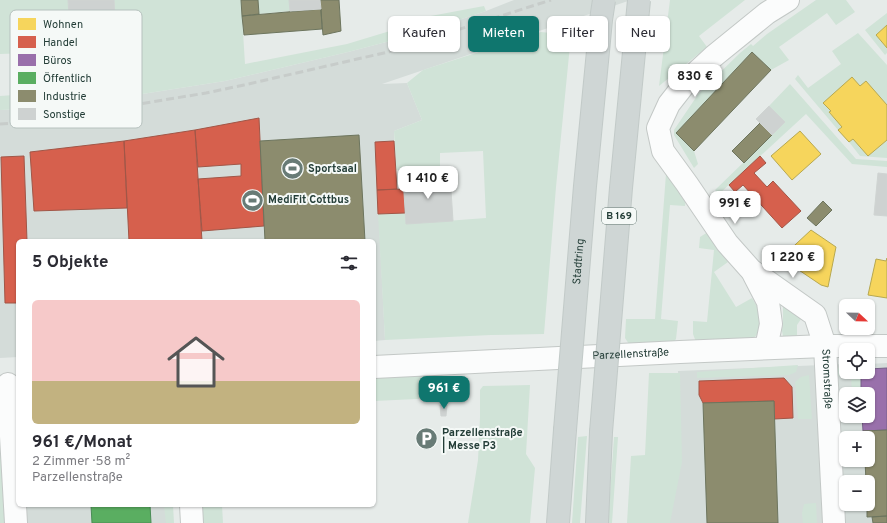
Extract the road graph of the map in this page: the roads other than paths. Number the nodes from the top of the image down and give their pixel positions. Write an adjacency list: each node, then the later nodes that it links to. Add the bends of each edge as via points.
1 (604, 0): 13 (main road, Stadtring, bridge, via 585,186)
2 (639, 0): 14 (main road, B 169, bridge, via 620,195)
3 (788, 0): 4 (street, Stromstraße, via 767,13 714,56 687,82 669,104 658,128 663,151 727,244)
4 (751, 270): 5 (street, Stromstraße, via 815,315); 7 (street, Stromstraße, via 768,302 771,324)
5 (825, 346): 6 (street, Parzellenstraße); 7 (street, Parzellenstraße); 15 (street, Stromstraße)
6 (887, 346)
7 (766, 348): 8 (street, Parzellenstraße)
8 (376, 367)
9 (9, 384): 11 (street)
10 (191, 507): 12 (street)
11 (16, 523)
12 (192, 523)
13 (558, 523)
14 (597, 523)
15 (834, 523)

